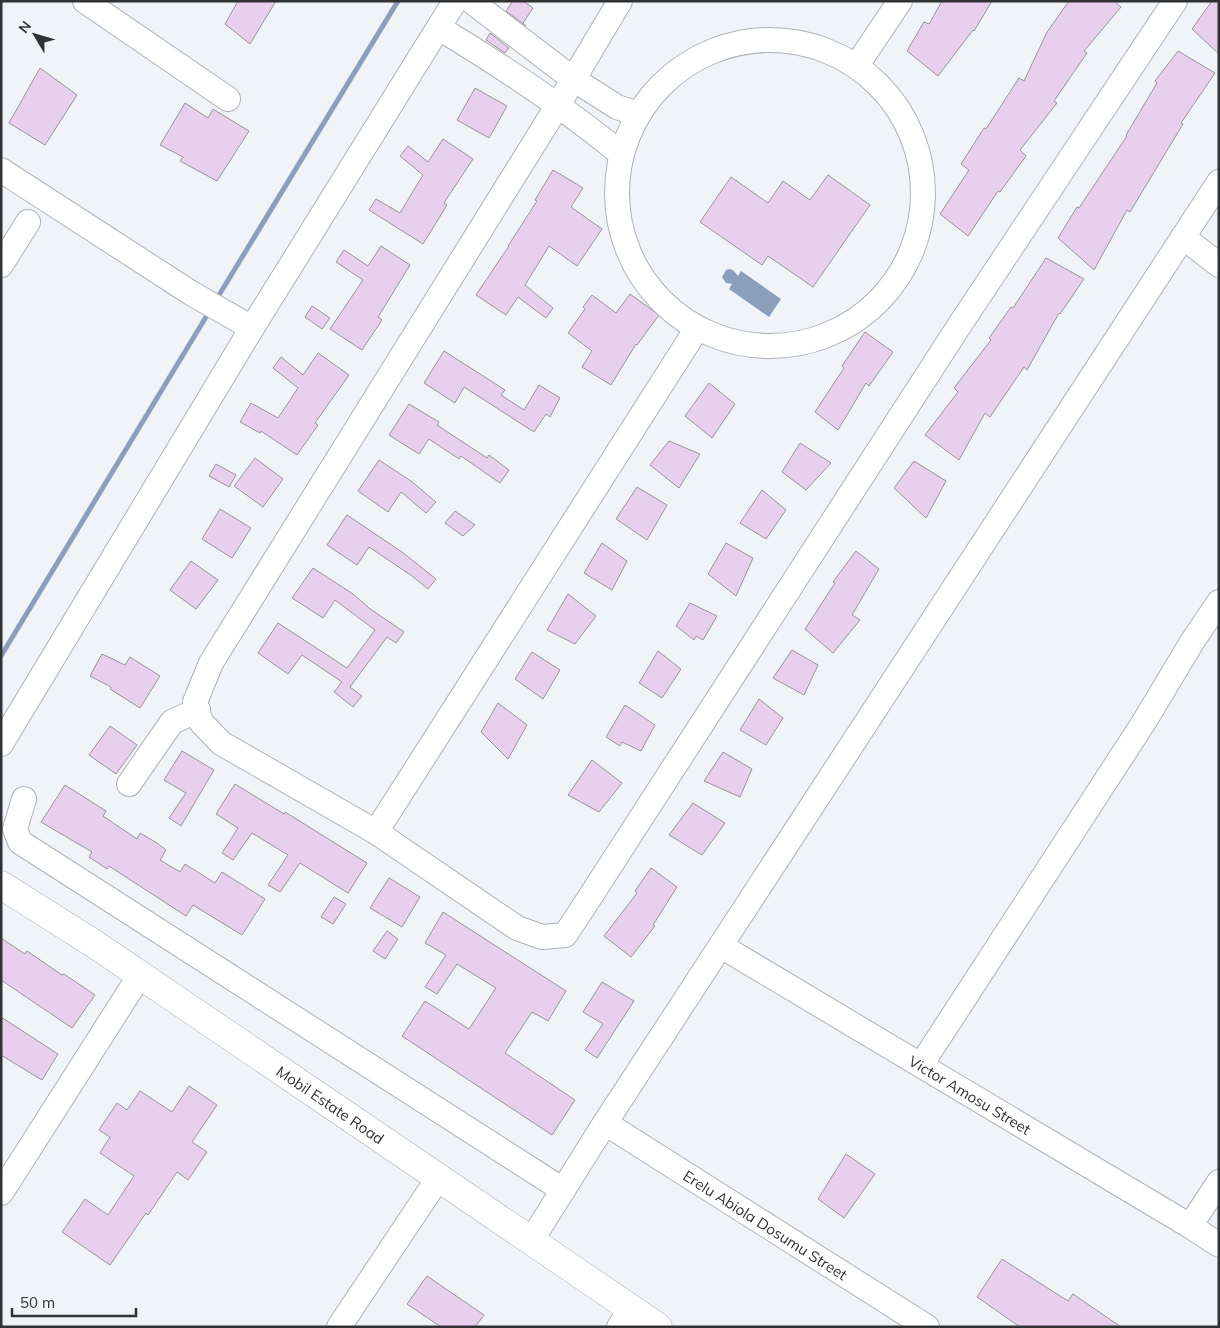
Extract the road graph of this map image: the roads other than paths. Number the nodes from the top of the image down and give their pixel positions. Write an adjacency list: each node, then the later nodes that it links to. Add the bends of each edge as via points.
1 (85, 1): 10 (street)
2 (455, 1): 7 (street)
3 (470, 1): 9 (street)
4 (620, 1): 9 (street)
5 (900, 1): 8 (street)
6 (1175, 1): 27 (street, via 964,319 565,935 542,937 517,928)
7 (439, 28): 11 (street); 20 (street)
8 (857, 65): 12 (street, via 815,45 787,40 769,38 722,46 680,67); 21 (street, via 894,100 917,146 924,196 914,246 903,270 888,291 848,326 799,345 746,346)
9 (573, 79): 11 (street); 12 (street, via 617,107)
10 (228, 99)
11 (558, 105): 13 (street); 23 (street, via 211,663 196,702)
12 (638, 114): 13 (street)
13 (620, 154): 21 (street, via 616,218 631,263 658,302)
14 (1, 170): 20 (street, via 191,293)
15 (1219, 182): 17 (street)
16 (28, 222): 18 (street)
17 (1183, 237): 19 (street); 29 (street)
18 (1, 265)
19 (1219, 265)
20 (252, 328): 24 (street)
21 (696, 330): 27 (street)
22 (1219, 602): 31 (street)
23 (198, 710): 25 (street, via 172,722); 27 (street, via 202,722 221,743)
24 (1, 744)
25 (129, 784)
26 (24, 799): 35 (street, via 15,829 20,842)
27 (376, 832)
28 (1, 885): 30 (main road, Mobil Estate Road)
29 (721, 946): 31 (street, Victor Amosu Street); 32 (street)
30 (140, 975): 33 (main road, Mobil Estate Road); 36 (street)
31 (921, 1066): 37 (street, Victor Amosu Street)
32 (605, 1123): 35 (street); 43 (street, Erelu Abiola Dosumu Street)
33 (439, 1177): 38 (main road, Mobil Estate Road); 41 (street)
34 (1219, 1182): 37 (street)
35 (563, 1190): 38 (street)
36 (1, 1193)
37 (1190, 1226): 39 (street, Victor Amosu Street)
38 (531, 1241): 40 (main road, Mobil Estate Road)
39 (1219, 1245)
40 (626, 1318): 42 (main road, Mobil Estate Road)
41 (339, 1327)
42 (658, 1327)
43 (927, 1327)

